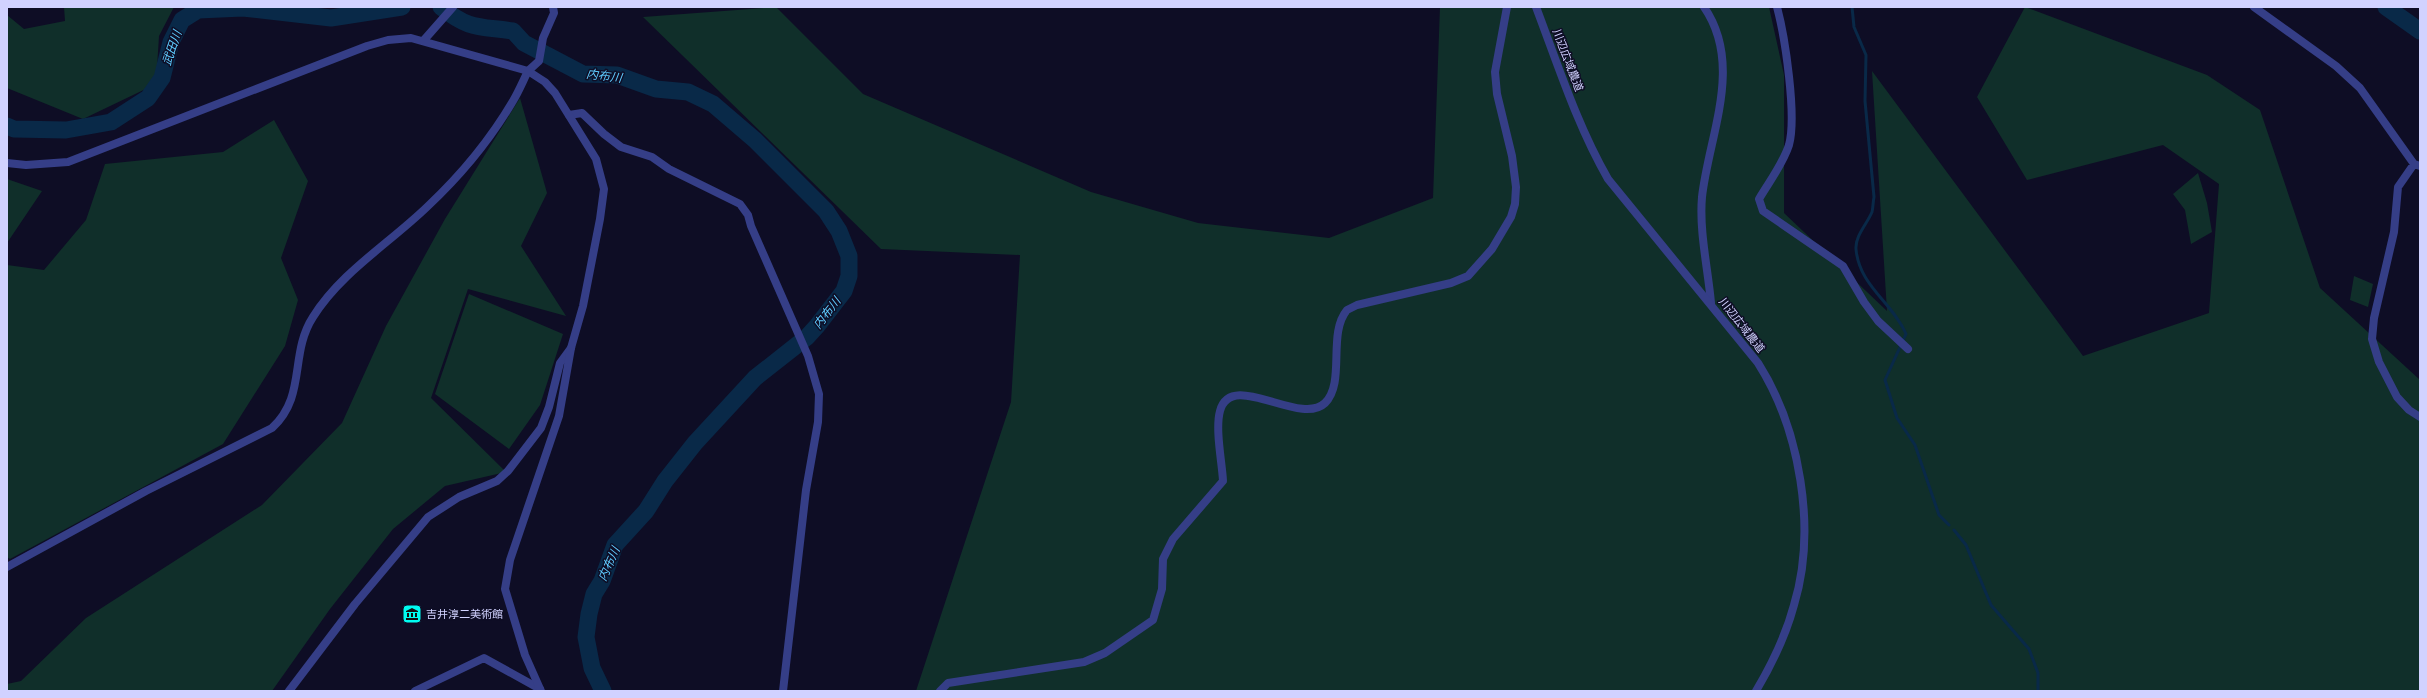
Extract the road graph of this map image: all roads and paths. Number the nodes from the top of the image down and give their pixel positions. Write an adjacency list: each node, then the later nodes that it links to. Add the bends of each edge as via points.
1 (453, 7): 8 (street)
2 (553, 7): 9 (street, via 554,13 542,38 539,61)
3 (1507, 7): 22 (street, via 1495,72 1497,94 1512,156 1515,204 1504,230 1481,264 1468,276 1450,283 1357,304 1347,310 1340,324 1333,387 1328,398 1319,407 1306,410 1239,395 1229,399 1220,411 1223,481 1167,550 1162,589 1151,622 1105,653 1084,662 948,683)
4 (1536, 7): 13 (street, 川辺広域農道, via 1578,118 1608,179 1620,197)
5 (1704, 7): 13 (street, via 1717,32 1722,52 1723,77 1718,120 1702,197 1702,221)
6 (1778, 7): 15 (street, via 1791,95 1792,128 1789,145 1759,199 1763,211 1844,266 1864,302 1895,339)
7 (2254, 7): 12 (street, via 2336,66 2360,88)
8 (424, 40): 9 (street); 11 (street, via 401,38 367,46 68,162 26,166)
9 (528, 71): 10 (street, via 545,82); 17 (street, via 513,100 466,168 427,207 338,286 313,317 300,349 290,406 282,419 272,428 146,490)
10 (569, 115): 14 (street, via 596,159 604,189 583,306); 21 (street, via 582,113 621,147 652,157 669,169 740,204 748,215 808,356 819,394 818,422 806,490)
11 (7, 162)
12 (2417, 165): 16 (street, via 2398,187 2394,232 2374,318 2372,339 2379,362 2397,397)
13 (1711, 303): 23 (street, 川辺広域農道, via 1758,362 1773,386 1791,437 1803,503 1803,540 1795,604 1779,648)
14 (572, 348): 18 (street, via 560,416 510,560 505,589 525,655); 19 (street, via 560,363 549,407 540,428 508,471 497,481 458,497 428,517 354,604)
15 (1908, 349)
16 (2420, 418)
17 (7, 567)
18 (540, 690): 20 (street, via 484,658)
19 (289, 691)
20 (415, 691)
21 (783, 691)
22 (940, 691)
23 (1756, 691)

